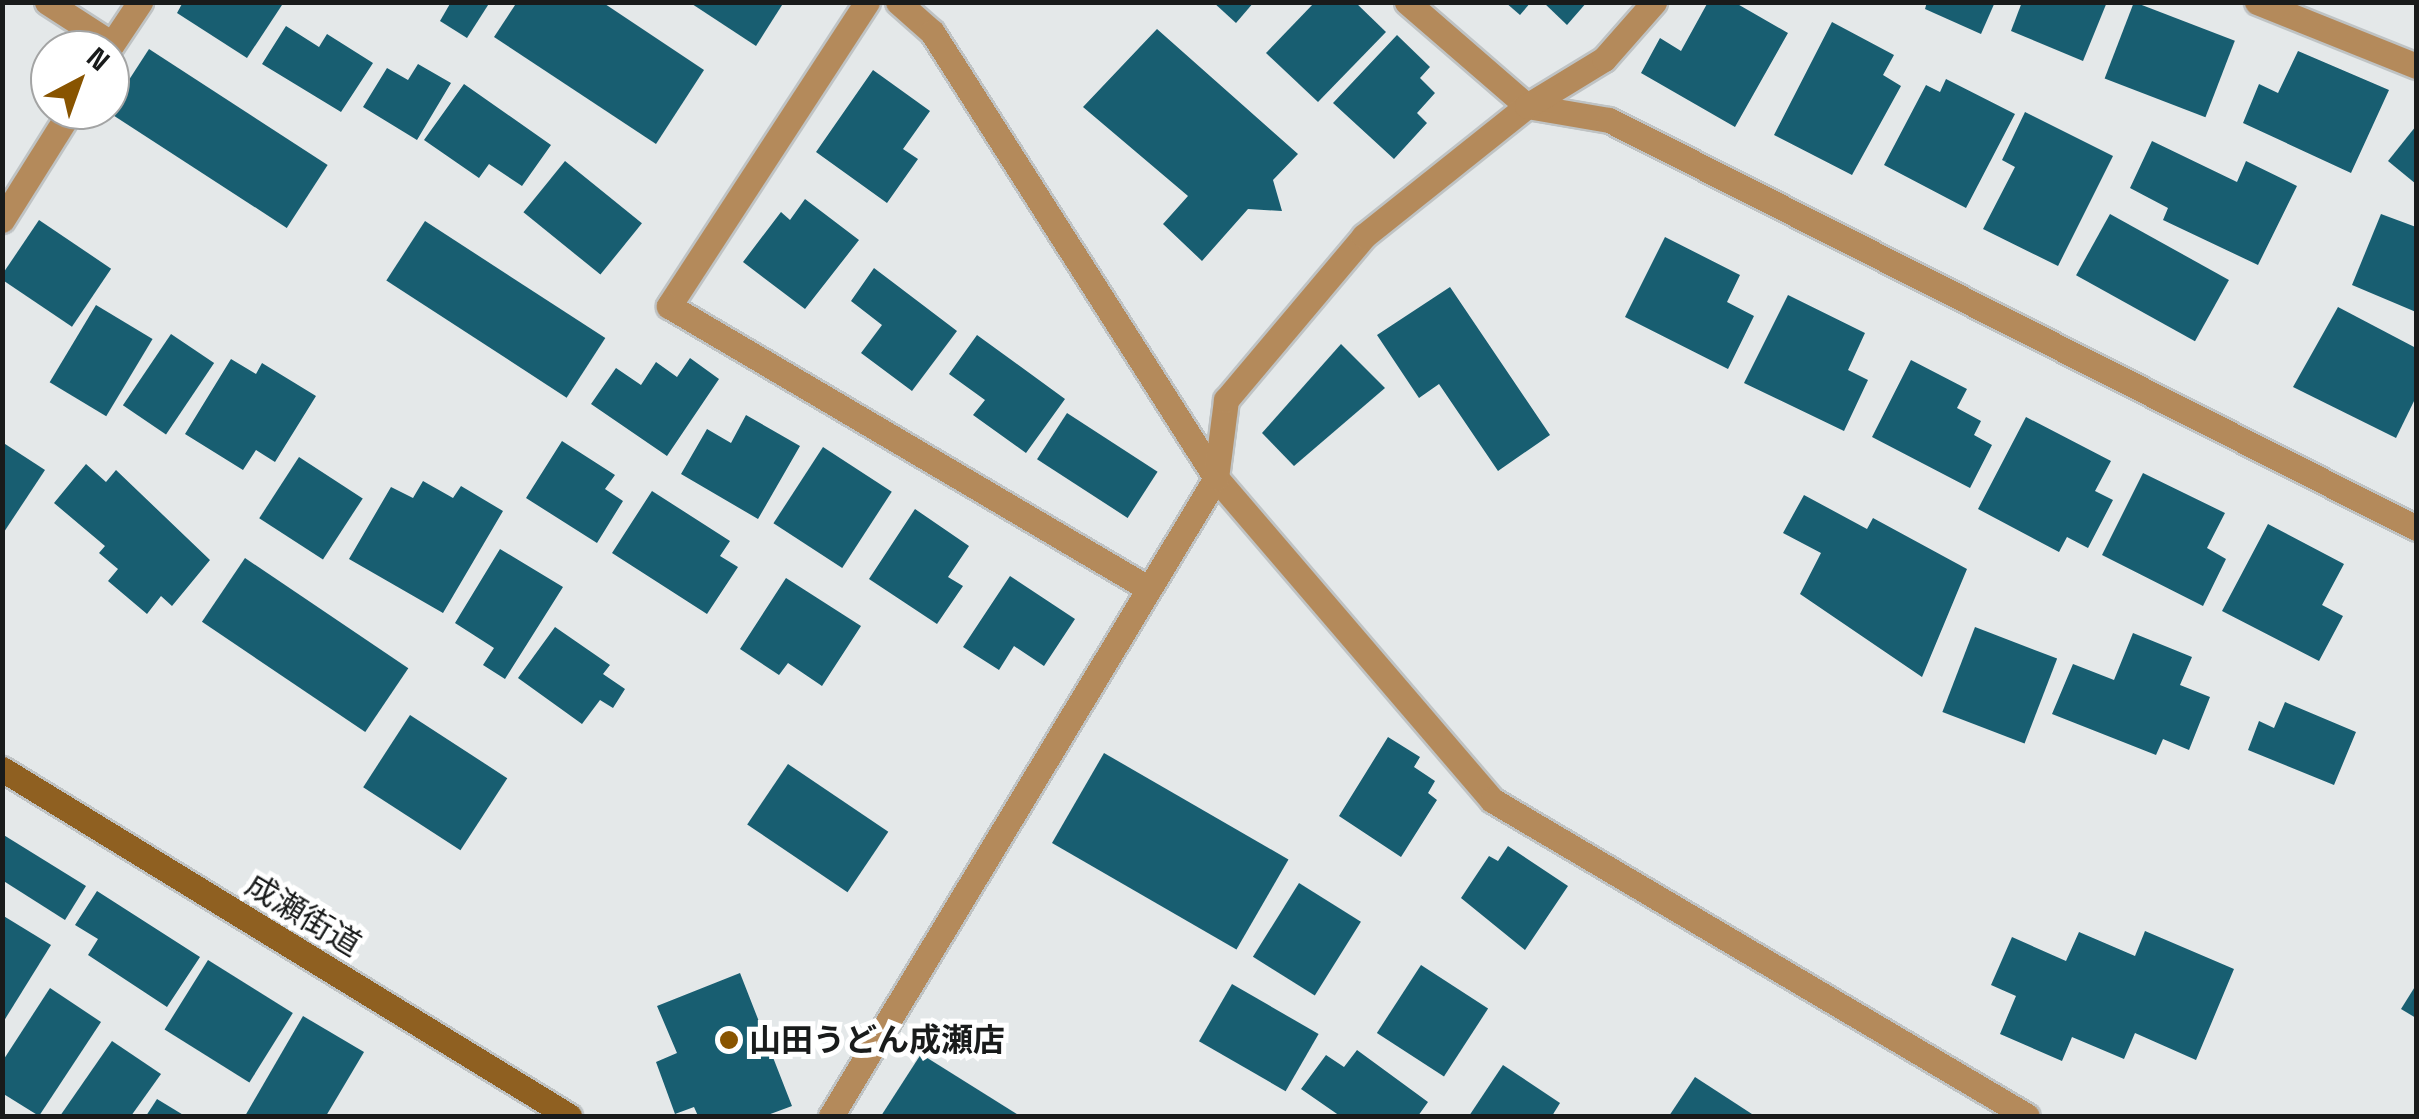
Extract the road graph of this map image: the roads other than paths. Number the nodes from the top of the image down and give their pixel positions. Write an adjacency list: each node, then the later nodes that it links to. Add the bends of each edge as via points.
1 (47, 2): 8 (street)
2 (140, 2): 9 (street)
3 (866, 2): 16 (street, via 669,306)
4 (898, 2): 14 (street, via 932,32)
5 (1407, 2): 11 (street)
6 (1654, 2): 11 (street, via 1604,59)
7 (2257, 2): 10 (street)
8 (86, 30)
9 (121, 30)
10 (2416, 66)
11 (1526, 106): 14 (street, via 1364,236 1226,400); 15 (street, via 1609,120)
12 (58, 130): 13 (street)
13 (2, 220)
14 (1216, 478): 16 (street); 20 (street, via 1492,800)
15 (2416, 528)
16 (1146, 587): 19 (street)
17 (2, 769): 18 (main road, 成瀬街道)
18 (569, 1116)
19 (832, 1116)
20 (2026, 1116)

